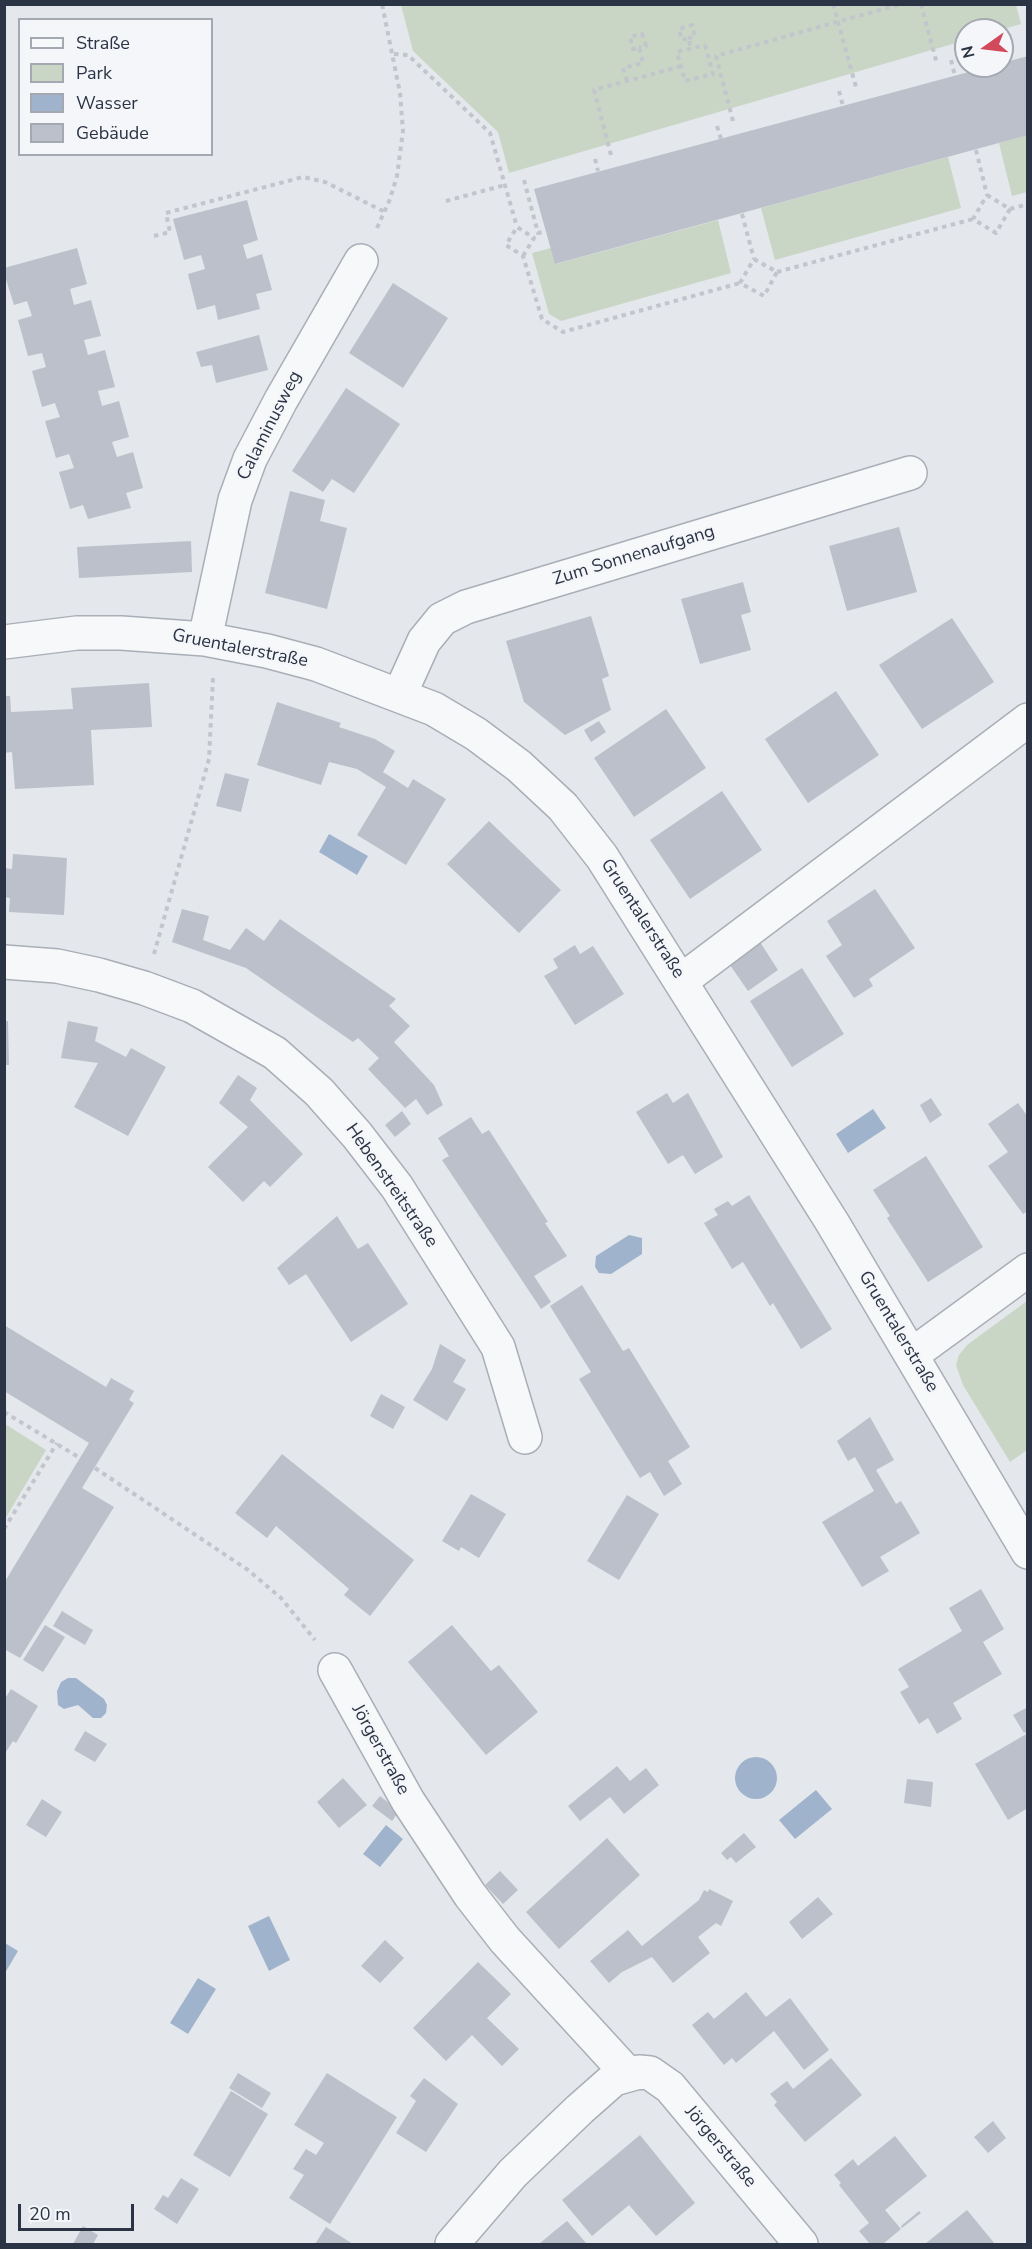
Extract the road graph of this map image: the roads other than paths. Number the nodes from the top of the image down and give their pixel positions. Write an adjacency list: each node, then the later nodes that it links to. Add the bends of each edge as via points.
1 (361, 261): 4 (street, Calaminusweg, via 250,459 235,500)
2 (910, 473): 5 (street, Zum Sonnenaufgang, via 466,607 442,620 424,641)
3 (4, 642): 4 (street, Gruentalerstraße, via 77,633 121,633)
4 (209, 653): 5 (street, Gruentalerstraße, via 267,651)
5 (400, 694): 8 (street, Gruentalerstraße, via 476,734 519,766 563,807 602,857)
6 (1028, 720): 8 (street)
7 (4, 962): 11 (street, Hebenstreitstraße, via 57,966 99,975 192,1006 275,1053 319,1092 397,1187 498,1347)
8 (681, 981): 10 (street, Gruentalerstraße)
9 (1028, 1270): 10 (street)
10 (913, 1354): 12 (street, Gruentalerstraße)
11 (525, 1437)
12 (1028, 1552)
13 (335, 1670): 14 (street, Jörgerstraße, via 408,1801 470,1895 505,1940)
14 (627, 2073): 15 (street, via 614,2079 545,2143); 16 (street, Jörgerstraße, via 650,2073 670,2086)
15 (452, 2244)
16 (801, 2244)

